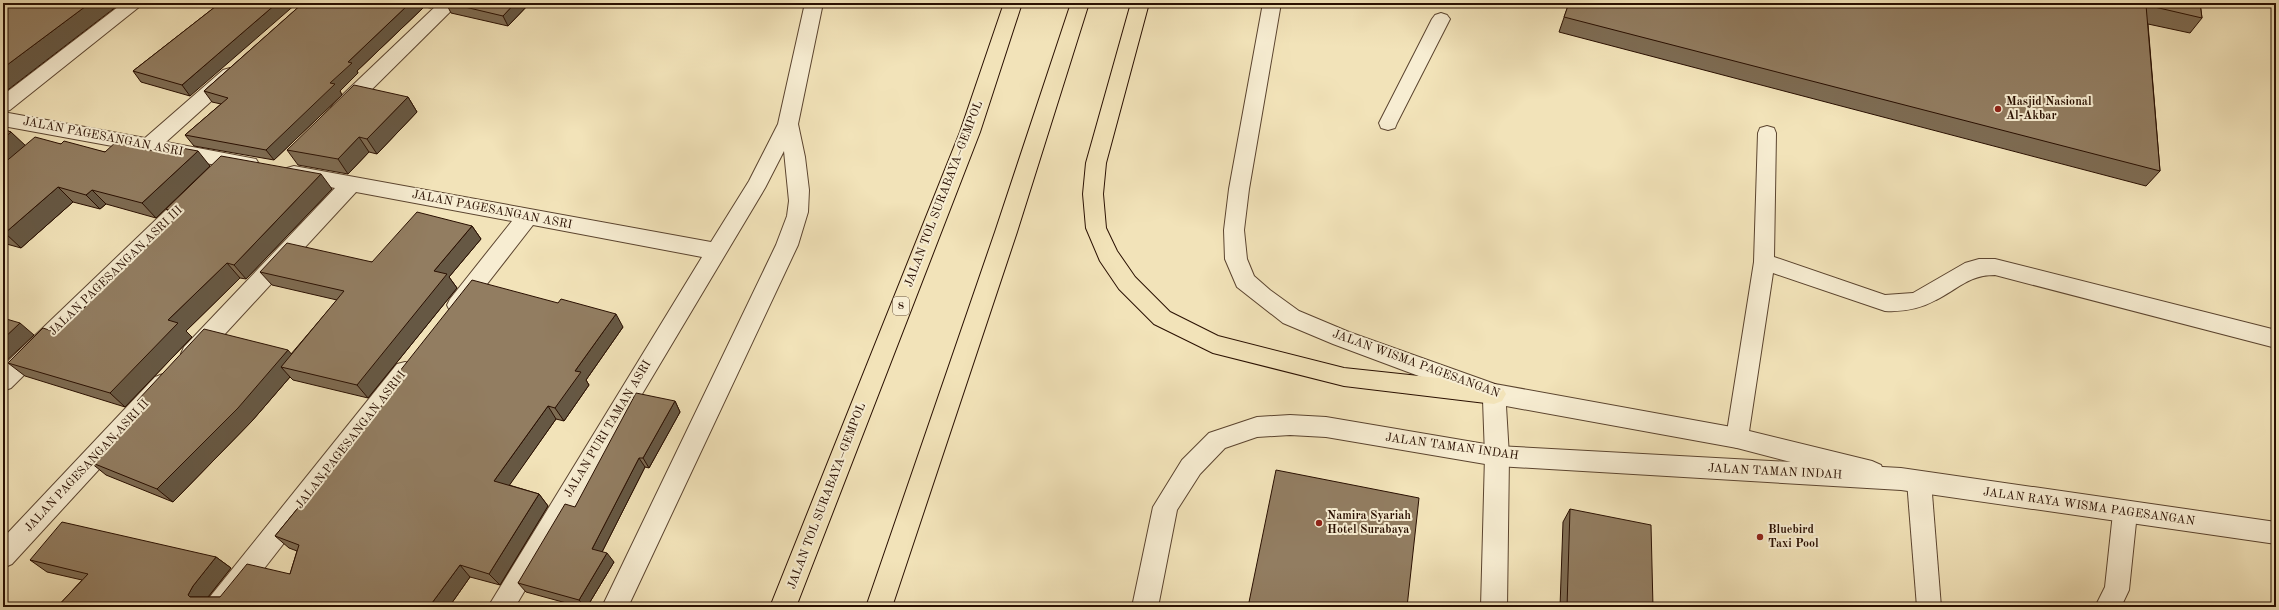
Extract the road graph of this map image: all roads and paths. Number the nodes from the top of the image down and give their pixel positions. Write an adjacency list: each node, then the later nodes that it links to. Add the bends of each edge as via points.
1 (135, 3): 10 (street)
2 (450, 3): 12 (street)
3 (814, 3): 14 (street)
4 (1013, 3): 40 (highway, JALAN TOL SURABAYA–GEMPOL / 8, via 970,132)
5 (1080, 3): 41 (highway, via 1006,232)
6 (1140, 3): 30 (highway, via 1096,162 1093,194 1096,228 1108,255 1127,283 1162,318 1213,344 1344,377)
7 (1272, 3): 30 (street, JALAN WISMA PAGESANGAN, via 1234,230 1236,259 1245,281 1291,317 1340,338)
8 (1441, 19): 13 (lane)
9 (244, 61): 18 (street)
10 (3, 105)
11 (3, 119): 15 (street, JALAN PAGESANGAN ASRI)
12 (329, 120)
13 (1388, 123)
14 (788, 124): 24 (street, via 758,183); 39 (street, via 797,161 798,214)
15 (61, 130): 17 (street); 18 (street, JALAN PAGESANGAN ASRI)
16 (1767, 133): 25 (lane)
17 (43, 145)
18 (148, 146): 20 (street, JALAN PAGESANGAN ASRI)
19 (295, 153): 21 (street)
20 (229, 161): 21 (street, JALAN PAGESANGAN ASRI); 29 (street, JALAN PAGESANGAN ASRI III)
21 (274, 169): 22 (street, JALAN PAGESANGAN ASRI)
22 (351, 184): 23 (street, JALAN PAGESANGAN ASRI); 36 (street, JALAN PAGESANGAN ASRI II)
23 (528, 216): 24 (street, JALAN PAGESANGAN ASRI); 26 (street)
24 (716, 251): 38 (street, JALAN PURI TAMAN ASRI)
25 (1764, 262): 27 (lane, via 1885,303 1901,305 1915,302 1972,269 1995,267); 31 (lane)
26 (445, 320)
27 (2276, 339)
28 (421, 351): 37 (street, JALAN PAGESANGAN ASRI I)
29 (3, 381)
30 (1494, 394): 31 (street, JALAN WISMA PAGESANGAN); 32 (street)
31 (1737, 438): 33 (street, JALAN WISMA PAGESANGAN)
32 (1497, 456): 33 (street, JALAN TAMAN INDAH); 42 (street, JALAN TAMAN INDAH, via 1326,427 1258,427 1217,440 1191,467 1165,507); 43 (street)
33 (1910, 480): 34 (street, JALAN RAYA WISMA PAGESANGAN); 44 (lane)
34 (2125, 513): 35 (street, JALAN RAYA WISMA PAGESANGAN); 45 (lane, via 2117,590)
35 (2276, 533)
36 (3, 556)
37 (218, 607)
38 (501, 607)
39 (615, 607)
40 (783, 607)
41 (879, 607)
42 (1145, 607)
43 (1494, 607)
44 (1929, 607)
45 (2107, 607)

